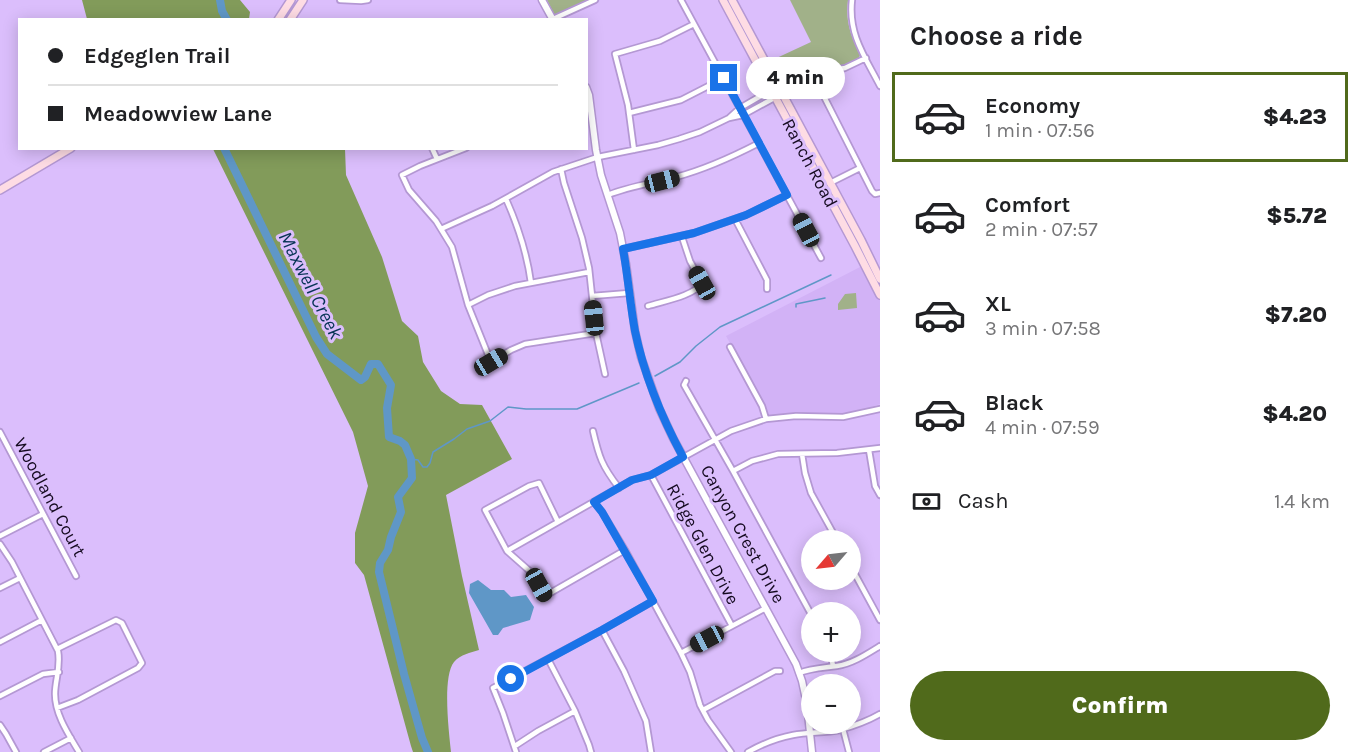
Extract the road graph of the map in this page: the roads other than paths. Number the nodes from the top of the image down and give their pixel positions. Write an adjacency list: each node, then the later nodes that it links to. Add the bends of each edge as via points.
1 (291, 0): 11 (main road)
2 (303, 0): 12 (main road)
3 (340, 0): 4 (street)
4 (368, 0)
5 (542, 0): 13 (street)
6 (595, 0): 14 (street)
7 (681, 0): 15 (street)
8 (723, 0): 20 (main road, Ranch Road)
9 (732, 0): 21 (main road, Ranch Road)
10 (852, 0): 16 (street, via 852,24)
11 (279, 18)
12 (291, 18)
13 (552, 18)
14 (555, 18)
15 (694, 24): 18 (street); 25 (street, via 660,41 615,54)
16 (866, 58): 17 (street, via 845,68); 19 (street)
17 (813, 75): 21 (street); 35 (street)
18 (724, 78): 24 (street); 25 (street, via 681,100)
19 (880, 86)
20 (771, 90): 21 (street); 22 (main road, Ranch Road); 24 (street)
21 (780, 91): 22 (street); 37 (main road, Ranch Road)
22 (775, 98): 26 (street); 53 (main road, Ranch Road)
23 (588, 102): 33 (street, Canyon Crest Drive)
24 (740, 108): 26 (street); 27 (street)
25 (629, 113): 32 (street)
26 (743, 115): 27 (street); 28 (street)
27 (729, 118): 32 (street, via 689,136)
28 (759, 143): 40 (street, via 699,170); 41 (street)
29 (68, 150): 38 (main road)
30 (433, 150): 34 (street)
31 (461, 150): 34 (street)
32 (634, 150): 33 (street)
33 (598, 157): 36 (street); 40 (street, Canyon Crest Drive)
34 (437, 159): 44 (street, via 402,176)
35 (861, 168): 37 (street); 39 (street, via 872,191)
36 (561, 169): 42 (street); 48 (street)
37 (830, 183): 49 (main road, Ranch Road)
38 (1, 188)
39 (878, 193)
40 (608, 195): 46 (street, Canyon Crest Drive)
41 (787, 195): 43 (street); 47 (street)
42 (506, 199): 44 (street); 50 (street, via 524,245)
43 (735, 219): 45 (street); 51 (street, via 767,280)
44 (441, 229): 55 (street, via 452,248)
45 (682, 237): 46 (street); 56 (street, via 702,283 690,293)
46 (623, 249): 52 (street, Canyon Crest Drive)
47 (821, 258)
48 (589, 272): 50 (street); 54 (street)
49 (880, 279)
50 (531, 283): 55 (street, via 501,290)
51 (767, 289)
52 (629, 293): 54 (street); 69 (street, Canyon Crest Drive, via 641,357 659,408)
53 (880, 295)
54 (592, 296): 57 (street)
55 (468, 305): 57 (street, via 491,362 525,344)
56 (648, 306)
57 (596, 333): 59 (street)
58 (730, 347): 62 (street)
59 (606, 374)
60 (686, 381): 65 (street, via 684,385)
61 (880, 409): 62 (street, via 843,417)
62 (766, 420): 65 (street)
63 (593, 431): 72 (street, via 598,455)
64 (0, 432): 75 (street, Woodland Court)
65 (715, 439): 69 (street); 70 (street)
66 (880, 448): 67 (street)
67 (869, 450): 68 (street); 73 (street)
68 (802, 454): 70 (street, via 778,454); 77 (street, via 811,493)
69 (683, 457): 71 (street); 88 (street, Canyon Crest Drive)
70 (733, 471): 87 (street)
71 (651, 475): 72 (street); 91 (street, Ridge Glen Drive)
72 (618, 488): 74 (street)
73 (880, 495)
74 (594, 502): 76 (street); 80 (street)
75 (43, 514): 78 (street); 82 (street, Woodland Court)
76 (558, 522): 81 (street); 81 (street, via 539,483 485,510)
77 (831, 530)
78 (0, 536)
79 (0, 544): 83 (street)
80 (625, 550): 81 (street, via 545,596 532,574); 86 (street)
81 (507, 551)
82 (76, 576)
83 (20, 578): 85 (street); 89 (street)
84 (861, 585): 90 (street)
85 (0, 588)
86 (653, 601): 92 (street); 96 (street)
87 (805, 602)
88 (766, 608): 91 (street); 102 (street, Canyon Crest Drive)
89 (42, 620): 93 (street); 95 (street)
90 (880, 620)
91 (732, 626): 96 (street)
92 (602, 630): 97 (street); 119 (street, via 646,721)
93 (0, 642)
94 (880, 646): 99 (street)
95 (57, 649): 101 (street); 105 (street, via 118,621 141,661 138,668)
96 (681, 653): 106 (street)
97 (548, 659): 107 (street); 114 (street, via 493,688)
98 (832, 662): 99 (street)
99 (833, 666): 102 (street)
100 (780, 671): 106 (street)
101 (58, 672): 104 (street, via 43,674); 105 (street)
102 (799, 673): 103 (street, Canyon Crest Drive)
103 (801, 678)
104 (0, 696)
105 (57, 708): 113 (street)
106 (703, 710): 120 (street)
107 (575, 711): 114 (street); 118 (street)
108 (880, 714): 109 (street)
109 (861, 722)
110 (0, 725): 115 (street)
111 (809, 734): 121 (street, via 774,740); 122 (street, Canyon Crest Drive)
112 (844, 734): 123 (street)
113 (71, 738): 116 (street); 117 (street)
114 (515, 749)
115 (16, 752)
116 (44, 752)
117 (79, 752)
118 (591, 752)
119 (651, 752)
120 (731, 752)
121 (748, 752)
122 (812, 752)
123 (849, 752)

